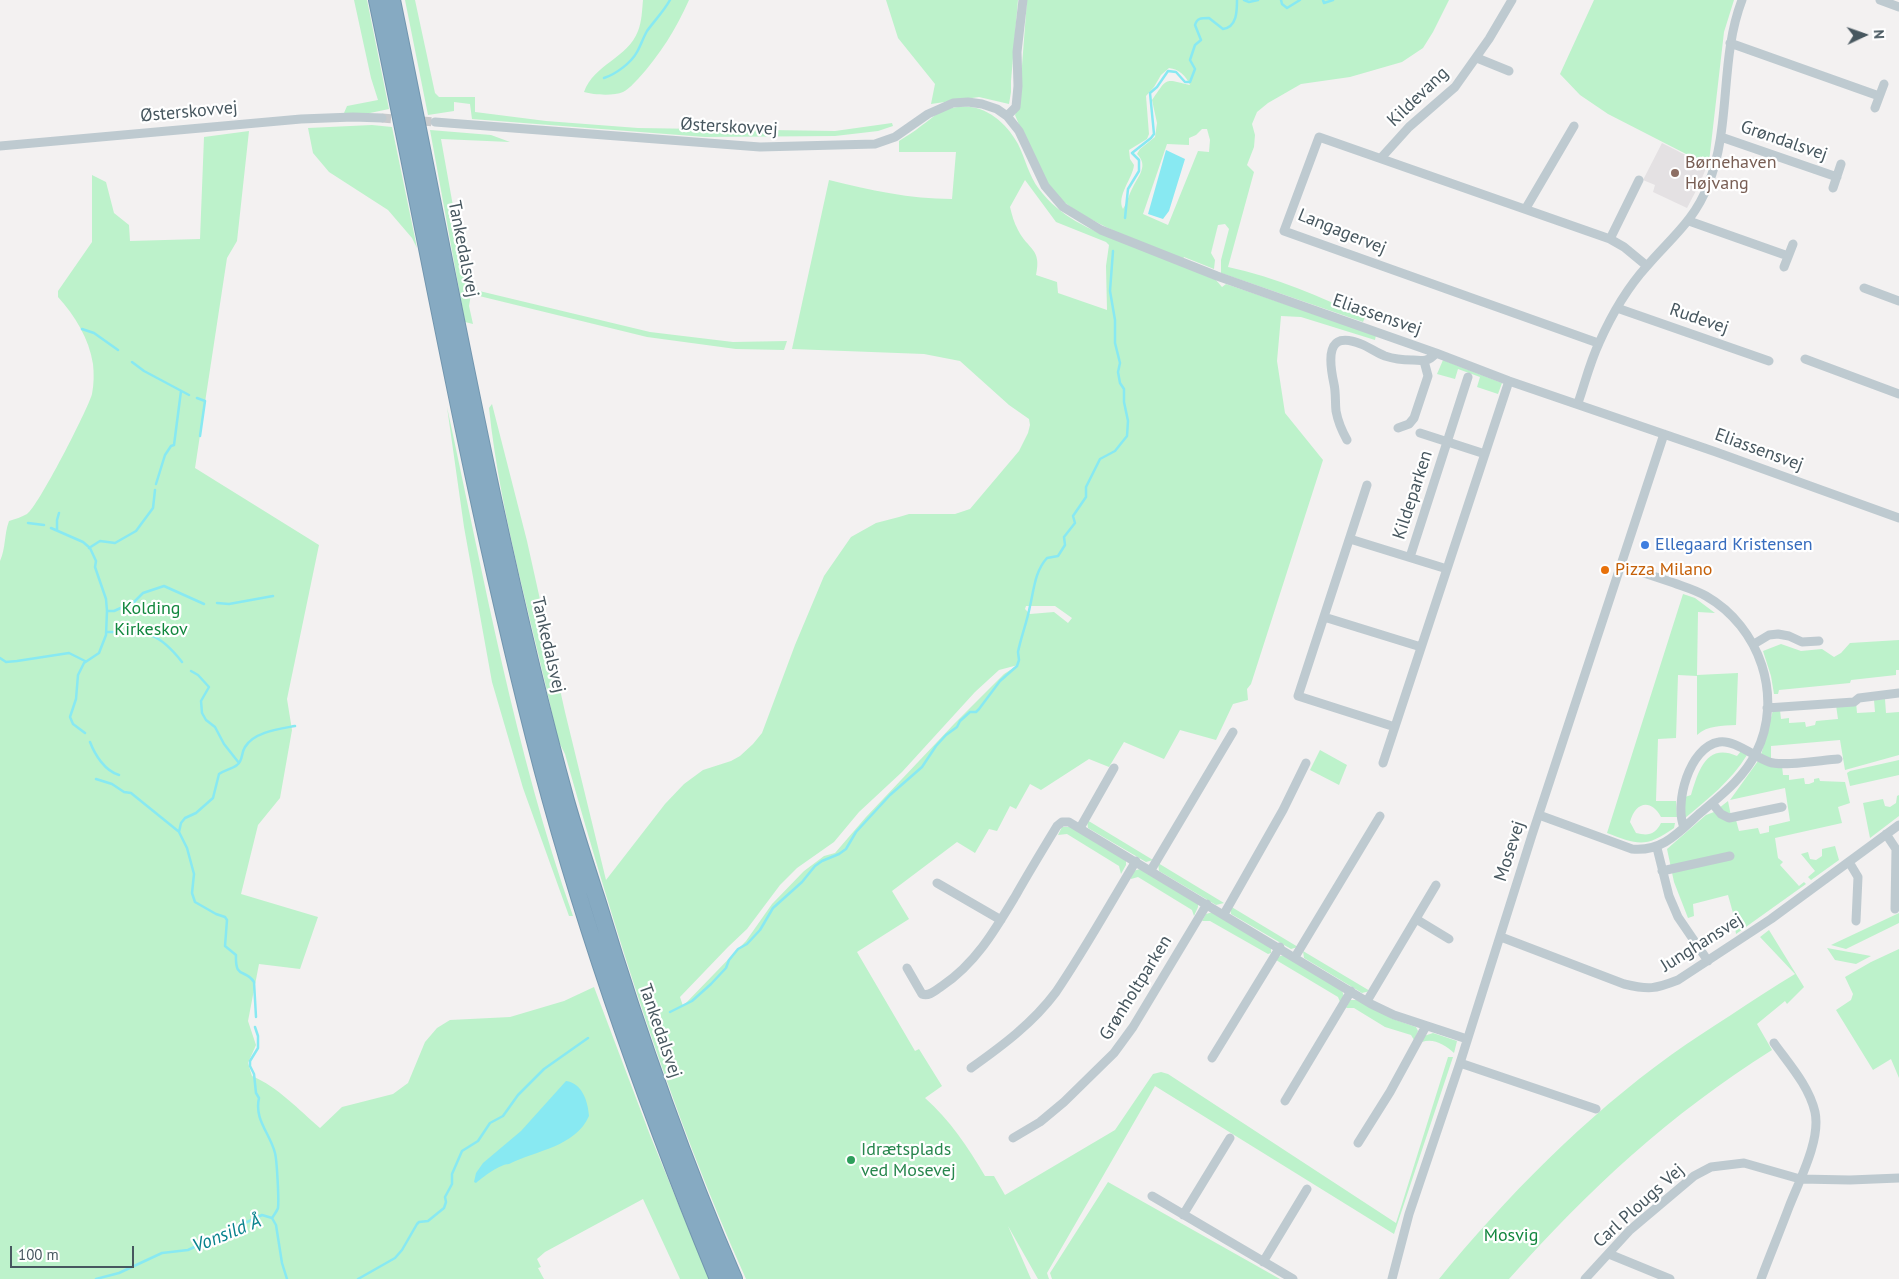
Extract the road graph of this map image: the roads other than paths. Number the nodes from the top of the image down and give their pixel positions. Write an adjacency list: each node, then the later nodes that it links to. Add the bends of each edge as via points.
1 (377, 0): 117 (highway, Tankedalsvej, via 489,544 534,739 622,1030)
2 (392, 0): 118 (highway, Tankedalsvej, via 504,544 567,803 627,1000 681,1149)
3 (1023, 0): 14 (street, via 1017,52 1016,107)
4 (1512, 0): 9 (street, Kildevang)
5 (1742, 0): 8 (street, Grøndalsvej)
6 (1880, 0): 7 (street)
7 (1899, 7)
8 (1730, 43): 12 (street); 18 (street, Grøndalsvej)
9 (1477, 58): 10 (street); 20 (street, Kildevang, via 1455,87 1408,127)
10 (1509, 71)
11 (1884, 84): 12 (street)
12 (1879, 96): 13 (street)
13 (1875, 108)
14 (1007, 116): 16 (street, Østerskovvej, via 982,104 953,103 928,114 895,137 875,144 760,147); 36 (street, Eliassensvej, via 1018,131 1045,186 1063,207 1101,230 1217,276)
15 (382, 118): 19 (street, Østerskovvej, via 301,119)
16 (435, 122)
17 (1574, 126): 25 (street)
18 (1721, 136): 22 (street, Grøndalsvej); 26 (street, Grøndalsvej, via 1709,185)
19 (0, 146)
20 (1381, 158): 25 (street, Langagervej); 35 (street, Langagervej, via 1319,136 1284,231)
21 (1841, 164): 22 (street, Grøndalsvej)
22 (1837, 177): 24 (street, Grøndalsvej)
23 (1639, 180): 27 (street)
24 (1833, 188)
25 (1526, 208): 27 (street, Langagervej)
26 (1689, 221): 29 (street); 30 (street, Grøndalsvej)
27 (1610, 239): 30 (street, Langagervej)
28 (1792, 244): 29 (street)
29 (1788, 256): 31 (street)
30 (1646, 266): 34 (street, Grøndalsvej)
31 (1784, 267)
32 (1864, 288): 33 (street)
33 (1899, 301)
34 (1617, 308): 35 (street, Grøndalsvej); 38 (street, Rudevej)
35 (1598, 343): 43 (street, Grøndalsvej)
36 (1436, 353): 39 (street); 41 (street, Eliassensvej)
37 (1805, 359): 42 (street)
38 (1770, 361)
39 (1424, 362): 44 (street, via 1428,376 1414,418); 47 (street, via 1386,356 1350,340 1337,342 1330,353 1330,365 1336,410 1344,424)
40 (1468, 377): 48 (street, Kildeparken)
41 (1509, 381): 43 (street, Eliassensvej); 49 (street)
42 (1899, 394)
43 (1578, 403): 46 (street, Eliassensvej)
44 (1398, 428)
45 (1420, 433): 48 (street, Kildeparken)
46 (1664, 434): 51 (street, Eliassensvej); 54 (street, Mosevej)
47 (1347, 440)
48 (1447, 442): 49 (street, Kildeparken); 53 (street, Kildeparken)
49 (1485, 454): 55 (street)
50 (1367, 485): 52 (street)
51 (1899, 518)
52 (1350, 539): 53 (street, Kildeparken); 56 (street)
53 (1410, 557): 55 (street, Kildeparken)
54 (1620, 565): 58 (street, via 1705,595 1726,610); 71 (street, Mosevej)
55 (1447, 569): 59 (street)
56 (1324, 617): 59 (street); 62 (street, via 1298,696)
57 (1819, 641): 58 (street, via 1802,642 1786,634 1778,634 1769,635)
58 (1754, 644): 61 (street, via 1766,678)
59 (1421, 647): 62 (street)
60 (1899, 693): 61 (street, via 1859,698 1854,702)
61 (1767, 708): 64 (street, via 1766,726)
62 (1395, 727): 66 (street)
63 (1233, 732): 81 (street)
64 (1755, 755): 65 (street, via 1775,763); 69 (street, via 1742,775); 74 (street, via 1720,741 1704,750 1695,760 1686,781 1681,820)
65 (1838, 759)
66 (1383, 763)
67 (1114, 768): 75 (street)
68 (1300, 768): 87 (street, via 1283,810)
69 (1712, 803): 70 (street, via 1729,818); 74 (street)
70 (1782, 807)
71 (1539, 815): 77 (street, via 1632,849); 91 (street, Mosevej)
72 (1380, 816): 94 (street)
73 (1899, 825): 76 (street, Junghansvej)
74 (1684, 827): 77 (street)
75 (1080, 828): 79 (street); 89 (street, via 1069,822 1057,826)
76 (1886, 834): 80 (street, Junghansvej); 86 (street, via 1896,849)
77 (1657, 848): 82 (street)
78 (1730, 856): 82 (street)
79 (1136, 861): 81 (street); 104 (street, via 1055,992 1005,1044)
80 (1849, 862): 90 (street, via 1858,877); 95 (street, Junghansvej)
81 (1151, 870): 85 (street)
82 (1662, 870): 95 (street, via 1678,917)
83 (937, 883): 89 (street)
84 (1436, 886): 88 (street)
85 (1207, 904): 87 (street); 107 (street, Grønholtparken, via 1114,1054 1040,1122)
86 (1895, 909)
87 (1224, 914): 93 (street)
88 (1416, 919): 92 (street); 98 (street)
89 (1001, 920): 96 (street, via 976,957 931,994 922,994)
90 (1856, 921)
91 (1501, 937): 95 (street, Junghansvej, via 1645,989 1678,980); 100 (street, Mosevej)
92 (1449, 939)
93 (1280, 947): 94 (street); 102 (street)
94 (1295, 956): 97 (street)
95 (1708, 961)
96 (907, 968)
97 (1351, 991): 98 (street); 105 (street)
98 (1367, 1001): 99 (street, via 1394,1016)
99 (1426, 1026): 100 (street); 109 (street)
100 (1467, 1039): 103 (street, Mosevej)
101 (1774, 1042): 111 (street, via 1807,1090 1815,1114 1813,1142)
102 (1212, 1058)
103 (1460, 1064): 106 (street); 120 (street, Mosevej, via 1409,1214)
104 (971, 1068)
105 (1285, 1101)
106 (1596, 1109)
107 (1013, 1138)
108 (1230, 1138): 114 (street)
109 (1358, 1143)
110 (1899, 1178): 111 (street, Carl Plougs Vej)
111 (1800, 1179): 115 (street, Carl Plougs Vej, via 1744,1164 1710,1167 1694,1176 1630,1230); 123 (street)
112 (1307, 1189): 116 (street)
113 (1152, 1196): 114 (street)
114 (1183, 1215): 116 (street)
115 (1609, 1254): 121 (street, Carl Plougs Vej); 122 (street)
116 (1263, 1262): 119 (street)
117 (718, 1279)
118 (734, 1279)
119 (1293, 1279)
120 (1392, 1279)
121 (1585, 1279)
122 (1670, 1279)
123 (1761, 1279)

